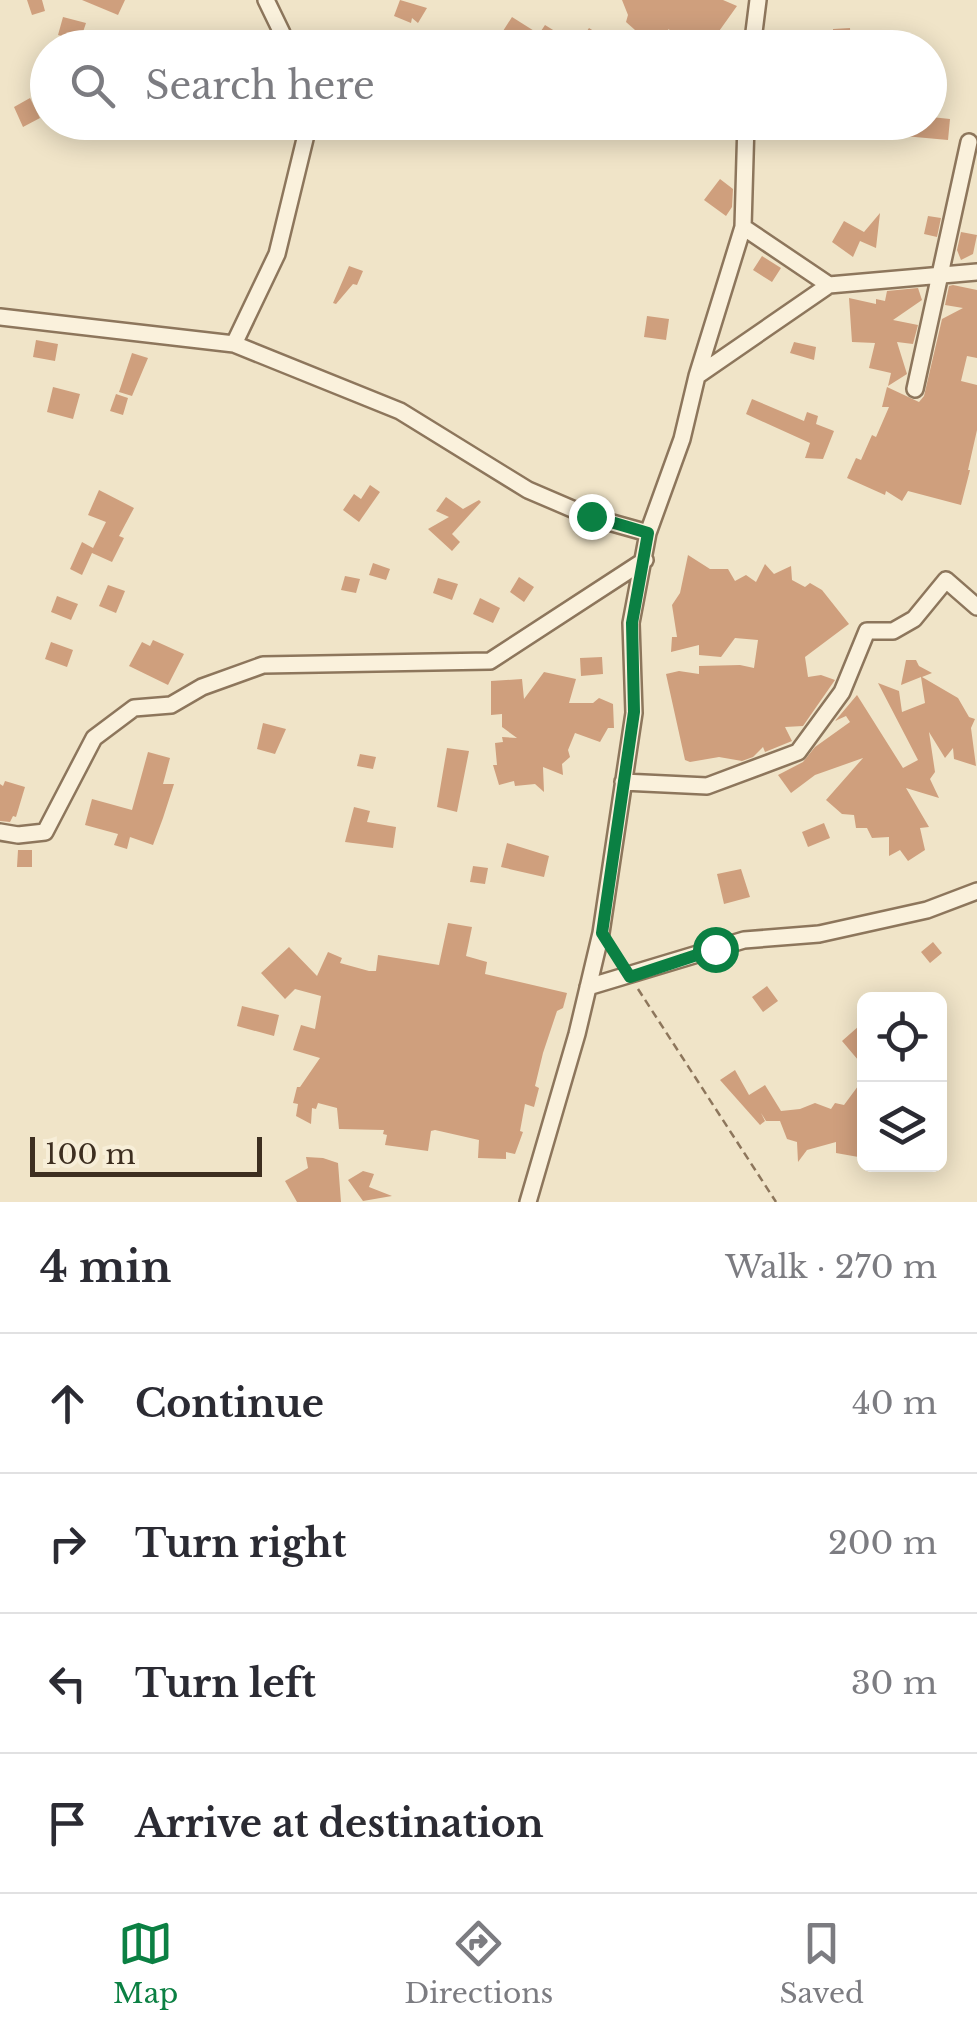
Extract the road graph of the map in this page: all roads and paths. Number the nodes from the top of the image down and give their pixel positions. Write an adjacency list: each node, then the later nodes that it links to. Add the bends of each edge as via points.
1 (266, 0): 3 (street)
2 (758, 0): 4 (street)
3 (281, 30)
4 (754, 30)
5 (305, 140): 13 (street, via 277,254)
6 (745, 140): 8 (street)
7 (969, 142): 10 (street)
8 (743, 226): 11 (street); 14 (street)
9 (977, 272): 10 (street)
10 (938, 275): 11 (street); 15 (street)
11 (829, 285): 14 (street)
12 (0, 317): 13 (street)
13 (234, 344): 16 (street, via 400,411 528,490)
14 (697, 376): 16 (street)
15 (915, 389)
16 (648, 533): 17 (street)
17 (645, 560): 19 (street, via 632,623 634,712); 20 (street, via 490,661 263,665 171,705 134,708 94,738 44,832)
18 (977, 606): 19 (street, via 946,580 914,619 893,632 867,631 842,692 798,752 707,786)
19 (623, 782): 23 (street)
20 (0, 832)
21 (977, 891): 22 (street, via 928,910 835,931 744,940)
22 (630, 977): 23 (street); 25 (path)
23 (588, 987): 24 (street)
24 (528, 1202)
25 (776, 1202)

